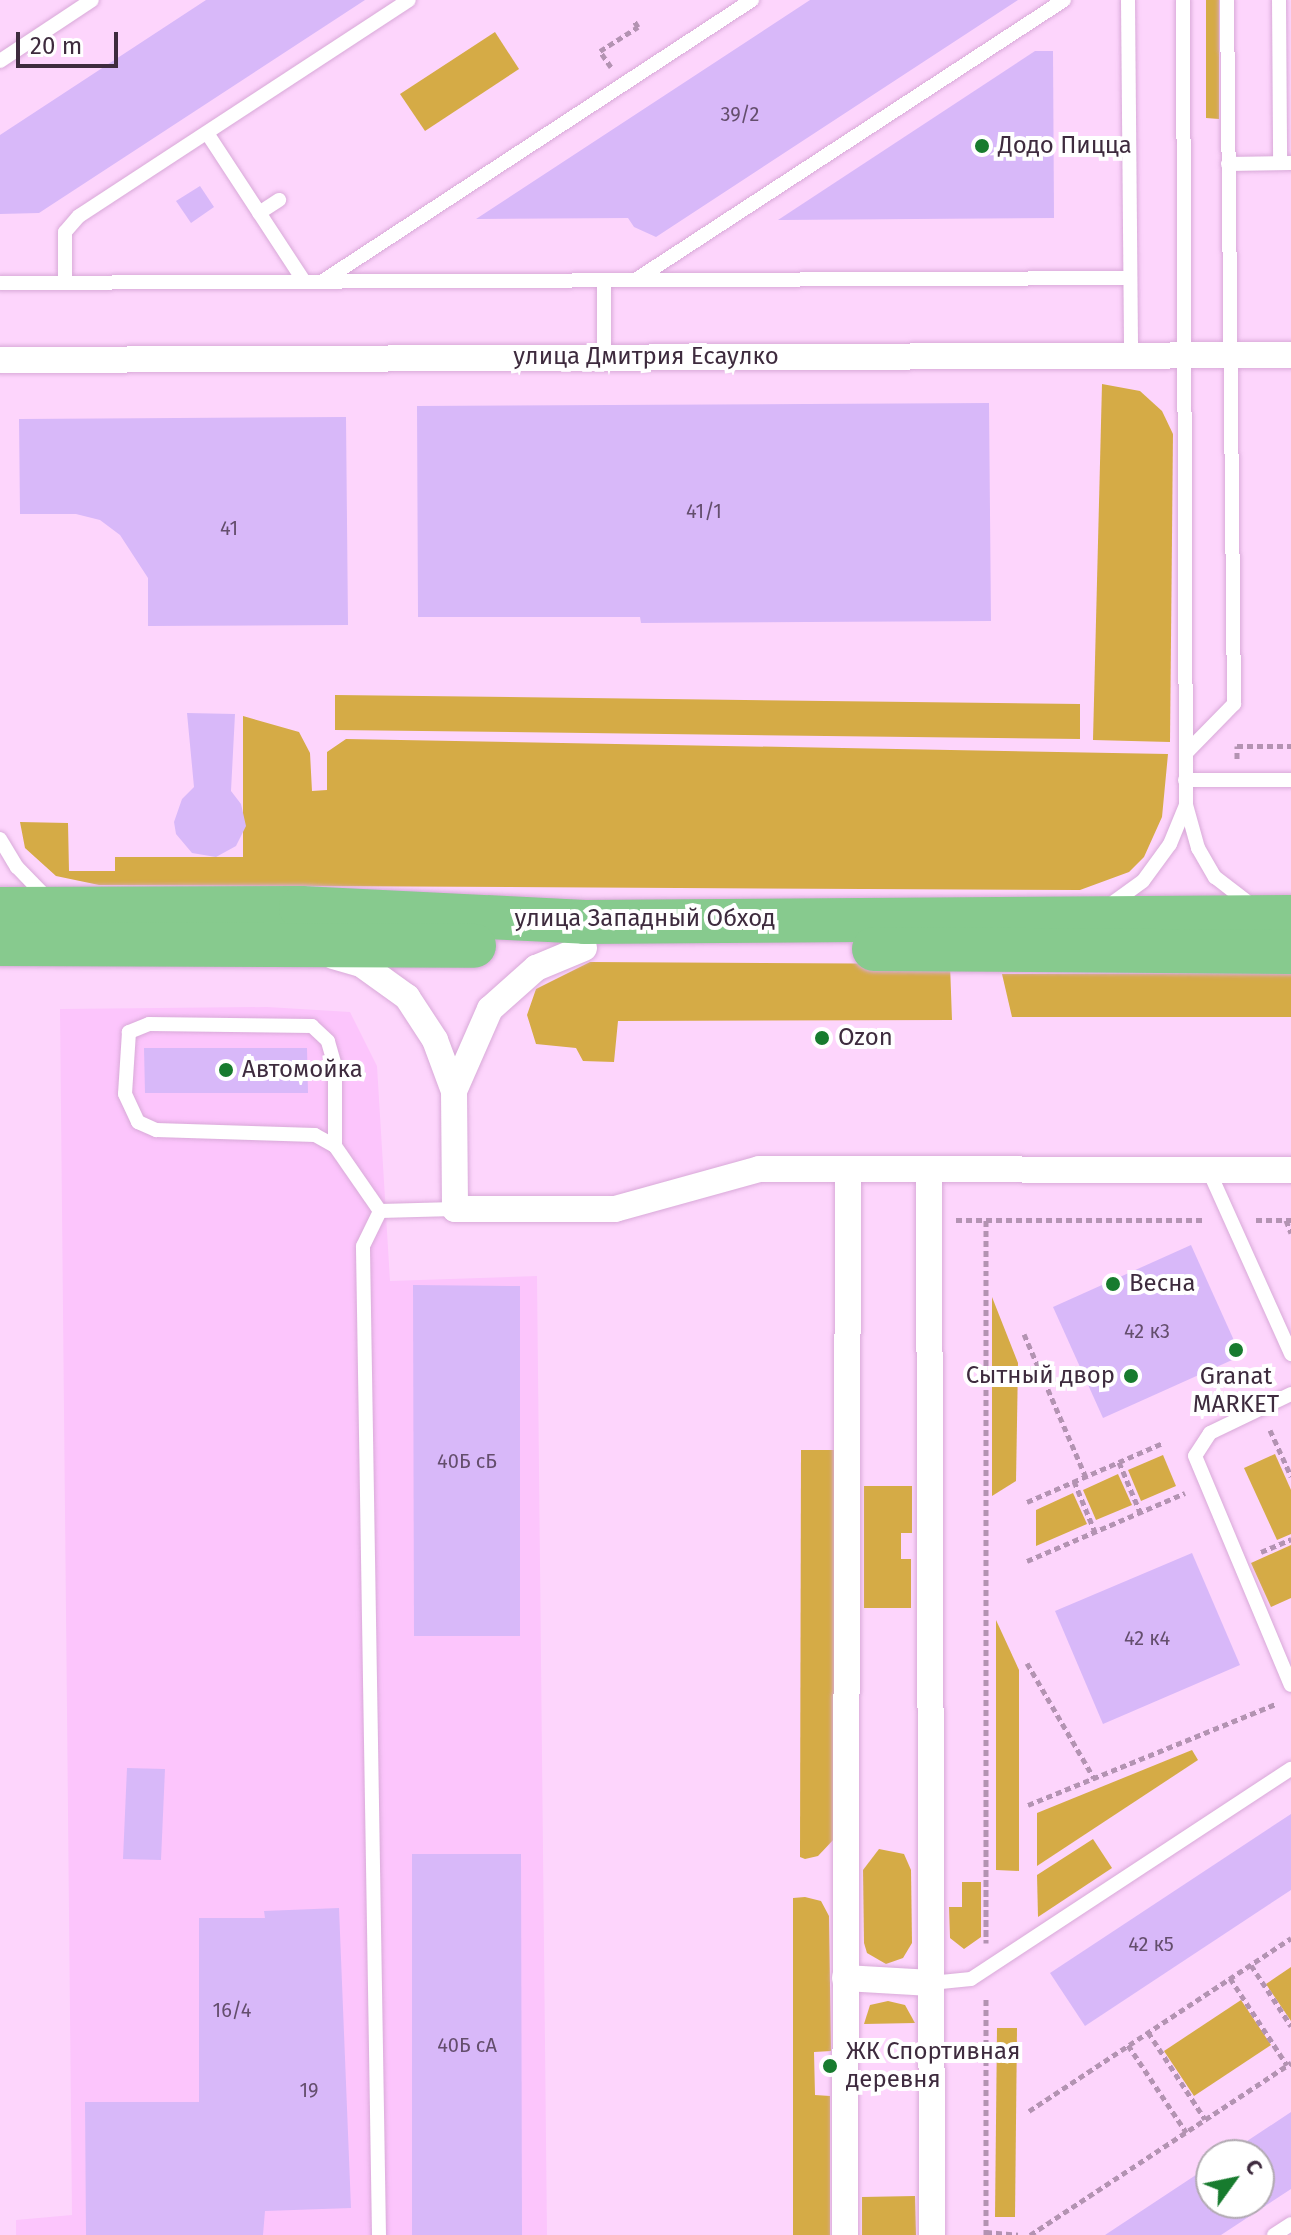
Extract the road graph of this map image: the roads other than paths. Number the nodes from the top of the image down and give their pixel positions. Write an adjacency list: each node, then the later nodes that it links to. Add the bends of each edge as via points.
1 (92, 0): 9 (lane)
2 (409, 0): 10 (lane)
3 (752, 0): 19 (lane)
4 (1064, 0): 16 (lane)
5 (1128, 0): 15 (lane)
6 (1183, 0): 24 (lane)
7 (1227, 0): 12 (lane)
8 (1279, 0): 11 (lane)
9 (0, 61)
10 (207, 133): 14 (lane); 20 (lane, via 70,223 65,232)
11 (1285, 163): 12 (lane)
12 (1228, 164): 22 (lane)
13 (279, 200): 14 (lane)
14 (259, 213): 18 (lane)
15 (1130, 278): 16 (lane); 23 (lane)
16 (637, 279): 17 (lane)
17 (604, 280): 19 (lane); 26 (lane)
18 (304, 281): 19 (lane); 20 (lane)
19 (323, 281)
20 (65, 282): 21 (lane)
21 (0, 283)
22 (1233, 354): 24 (street, улица Дмитрия Есаулко); 25 (street, улица Дмитрия Есаулко); 28 (lane, via 1234,704)
23 (1131, 355): 24 (street, улица Дмитрия Есаулко); 26 (street, улица Дмитрия Есаулко)
24 (1184, 355): 28 (lane)
25 (1291, 355)
26 (604, 357): 27 (street, улица Дмитрия Есаулко)
27 (0, 360)
28 (1186, 753): 29 (lane)
29 (1185, 780): 30 (lane); 31 (lane)
30 (1291, 780)
31 (1186, 805): 35 (lane, via 1170,844 1143,881); 36 (lane, via 1198,848 1215,877)
32 (0, 839): 33 (lane, via 41,894)
33 (61, 907): 34 (highway, улица Западный Обход); 35 (highway, улица Западный Обход, via 301,908 585,922)
34 (0, 909)
35 (1090, 918): 36 (highway, улица Западный Обход)
36 (1286, 929): 39 (highway, улица Западный Обход)
37 (288, 942): 38 (highway, улица Западный Обход); 39 (highway, улица Западный Обход); 40 (street, via 361,964 407,997 435,1040)
38 (0, 944)
39 (584, 948): 40 (street, via 536,968 490,1009)
40 (454, 1091): 46 (street)
41 (335, 1146): 41 (lane, via 315,1135 156,1130 138,1122 125,1094 129,1032 149,1024 312,1026 328,1041 335,1066); 47 (lane)
42 (1208, 1169): 44 (street); 45 (street); 48 (lane)
43 (848, 1170): 44 (street); 46 (street, via 759,1169 615,1209); 52 (street)
44 (929, 1170): 53 (street)
45 (1291, 1170)
46 (455, 1209): 47 (lane)
47 (380, 1211): 55 (lane, via 363,1246)
48 (1291, 1354)
49 (1291, 1394): 50 (lane, via 1210,1433 1195,1456)
50 (1291, 1685)
51 (1291, 1769): 53 (lane, via 986,1970 963,1983)
52 (845, 1978): 53 (street); 56 (street)
53 (931, 1983): 57 (street)
54 (1291, 2224): 58 (lane)
55 (379, 2235)
56 (845, 2235)
57 (932, 2235)
58 (1274, 2235)

